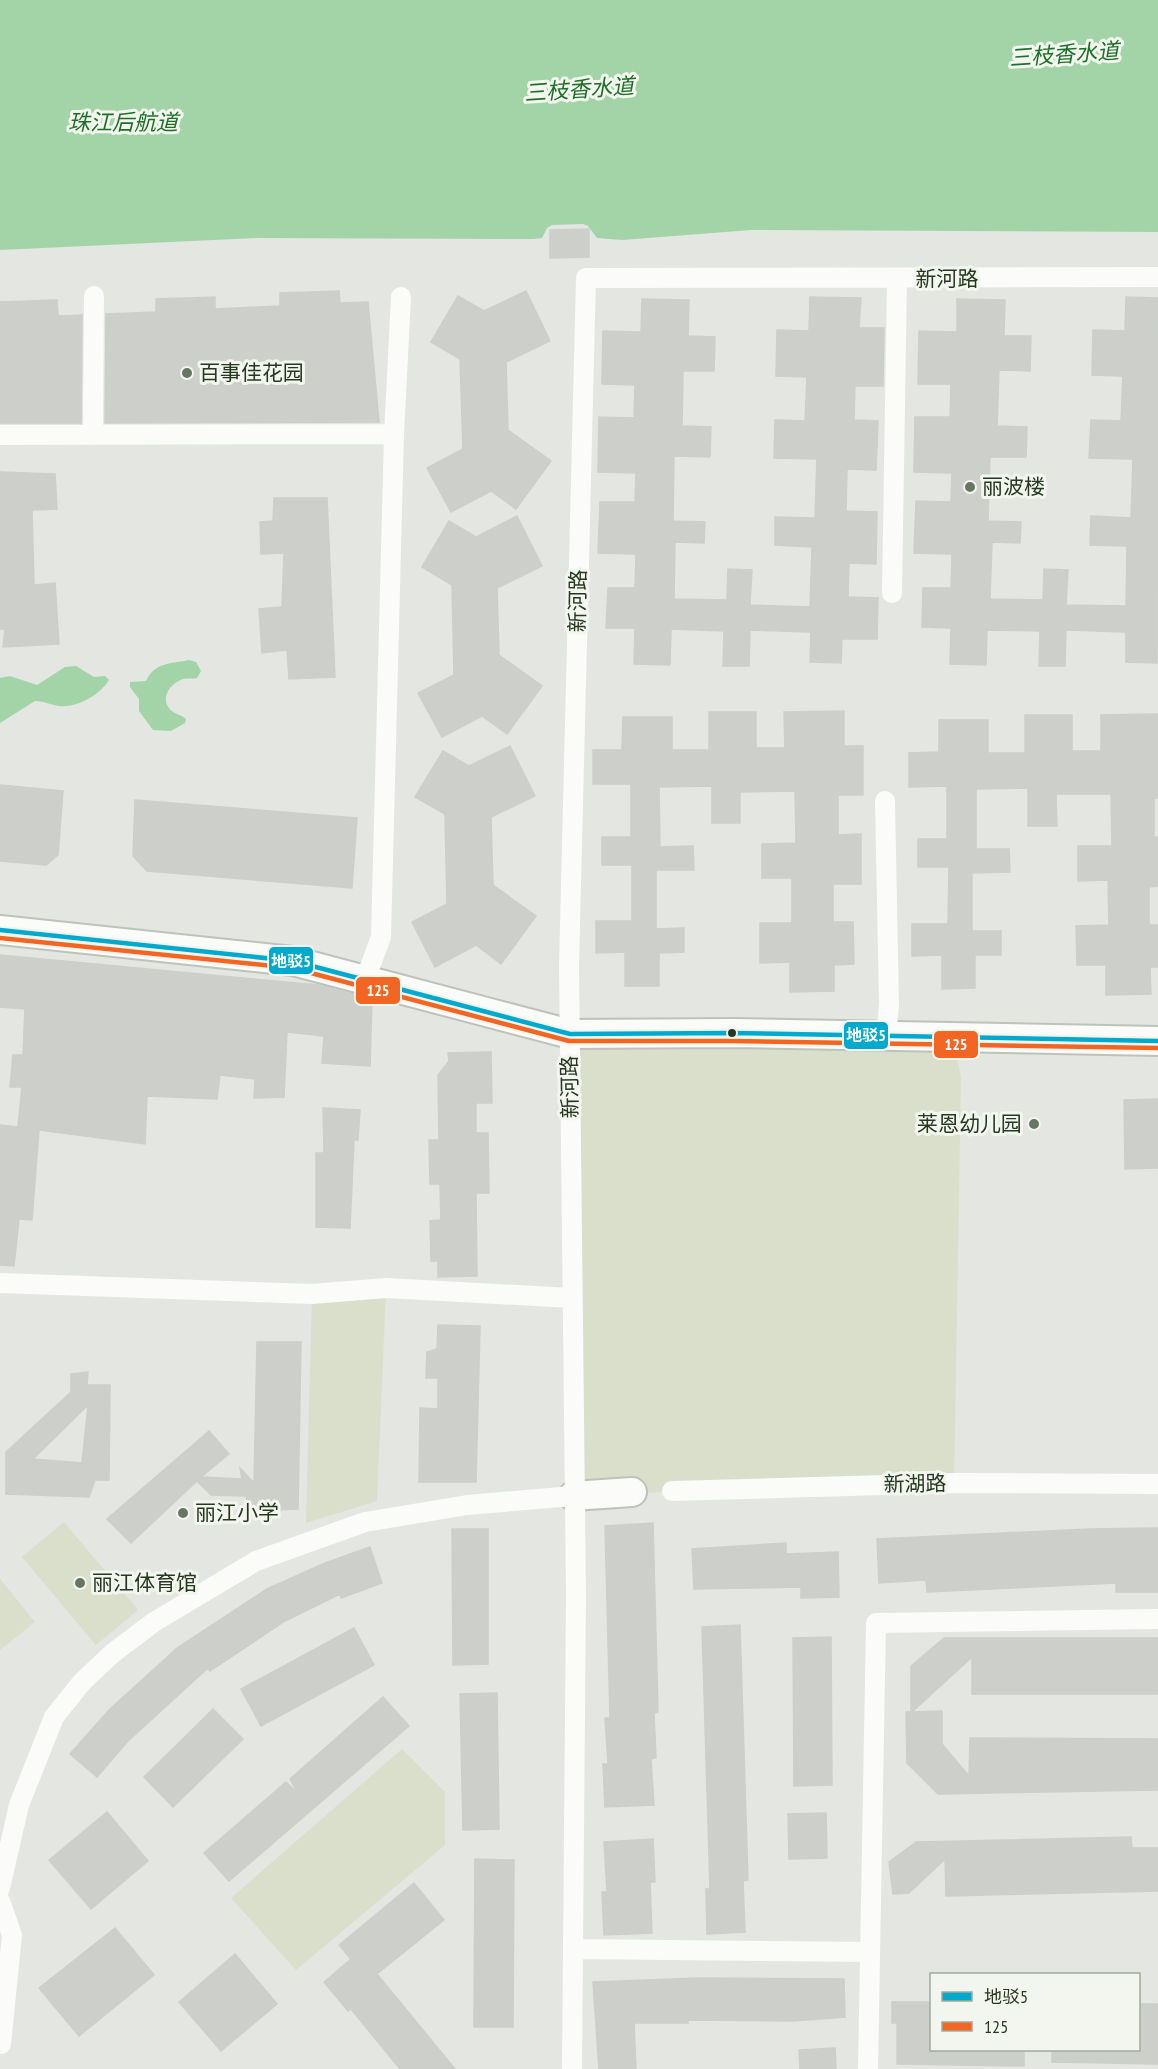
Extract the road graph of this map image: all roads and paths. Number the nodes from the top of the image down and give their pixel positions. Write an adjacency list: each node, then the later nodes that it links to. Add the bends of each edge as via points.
1 (1158, 277): 2 (street, 新河路)
2 (897, 279): 8 (street); 12 (street, 新河路, via 586,278)
3 (94, 296): 7 (street)
4 (401, 297): 5 (street)
5 (394, 434): 7 (street); 11 (street, via 381,937)
6 (0, 435): 7 (street)
7 (93, 435)
8 (892, 593)
9 (885, 801): 13 (street, via 889,1004)
10 (0, 930): 11 (street, via 293,961)
11 (365, 980): 12 (street)
12 (570, 1034): 13 (street); 16 (street, 新河路)
13 (886, 1037): 14 (street)
14 (1158, 1041)
15 (0, 1283): 16 (street, via 312,1294 386,1288)
16 (572, 1298): 20 (street, 新河路)
17 (1158, 1484): 18 (street, 新湖路, via 954,1483)
18 (672, 1491)
19 (632, 1492): 20 (street)
20 (573, 1496): 22 (street, via 456,1507 365,1522 256,1561 154,1622 82,1682 54,1717 19,1805); 24 (street, 新河路)
21 (1158, 1618): 25 (street, via 876,1623)
22 (0, 1888)
23 (0, 1901): 26 (street, via 12,1935)
24 (573, 1949): 25 (street); 27 (street, 新河路)
25 (870, 1952): 28 (street)
26 (1, 2044)
27 (572, 2069)
28 (868, 2069)

